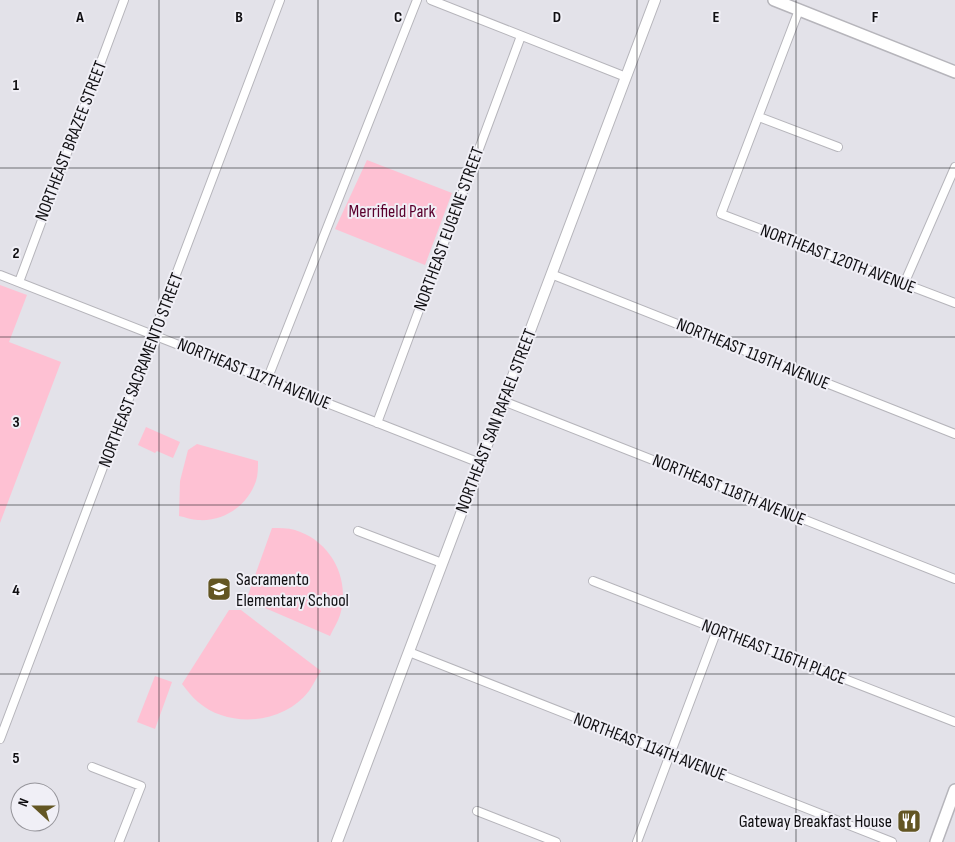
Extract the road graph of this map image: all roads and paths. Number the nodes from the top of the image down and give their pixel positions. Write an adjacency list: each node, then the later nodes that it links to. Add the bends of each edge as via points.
1 (124, 0): 16 (street, NORTHEAST BRAZEE STREET)
2 (280, 0): 19 (street, NORTHEAST SACRAMENTO STREET)
3 (417, 0): 20 (street)
4 (431, 0): 8 (street)
5 (655, 0): 10 (street, NORTHEAST SAN RAFAEL STREET)
6 (774, 0): 7 (main road)
7 (799, 10): 9 (main road); 11 (street)
8 (521, 36): 10 (street); 22 (street, NORTHEAST EUGENE STREET)
9 (955, 72)
10 (626, 77): 15 (street, NORTHEAST SAN RAFAEL STREET)
11 (759, 117): 12 (street); 17 (street, NORTHEAST 120TH AVENUE, via 721,214)
12 (838, 147)
13 (955, 167): 17 (street)
14 (0, 274): 16 (street, NORTHEAST 117TH AVENUE)
15 (551, 274): 21 (street, NORTHEAST SAN RAFAEL STREET); 23 (street, NORTHEAST 119TH AVENUE)
16 (19, 282): 19 (street, NORTHEAST 117TH AVENUE)
17 (904, 284): 18 (street, NORTHEAST 120TH AVENUE)
18 (955, 303)
19 (154, 335): 20 (street, NORTHEAST 117TH AVENUE); 32 (street, NORTHEAST SACRAMENTO STREET)
20 (267, 380): 22 (street, NORTHEAST 117TH AVENUE)
21 (503, 401): 24 (street, NORTHEAST SAN RAFAEL STREET); 27 (street, NORTHEAST 118TH AVENUE)
22 (377, 423): 24 (street, NORTHEAST 117TH AVENUE)
23 (955, 434)
24 (480, 463): 26 (street, NORTHEAST SAN RAFAEL STREET)
25 (358, 530): 26 (street)
26 (442, 563): 30 (street, NORTHEAST SAN RAFAEL STREET)
27 (955, 579)
28 (593, 581): 29 (street, NORTHEAST 116TH PLACE)
29 (717, 630): 31 (street, NORTHEAST 116TH PLACE); 33 (street)
30 (409, 652): 33 (street, NORTHEAST 114TH AVENUE); 38 (street, NORTHEAST SAN RAFAEL STREET)
31 (955, 722)
32 (0, 738)
33 (670, 755): 40 (street); 41 (street, NORTHEAST 114TH AVENUE)
34 (92, 767): 37 (street, via 141,786)
35 (955, 790): 42 (main road)
36 (477, 811): 39 (street)
37 (119, 842)
38 (337, 842)
39 (556, 842)
40 (638, 842)
41 (892, 842)
42 (936, 842)

